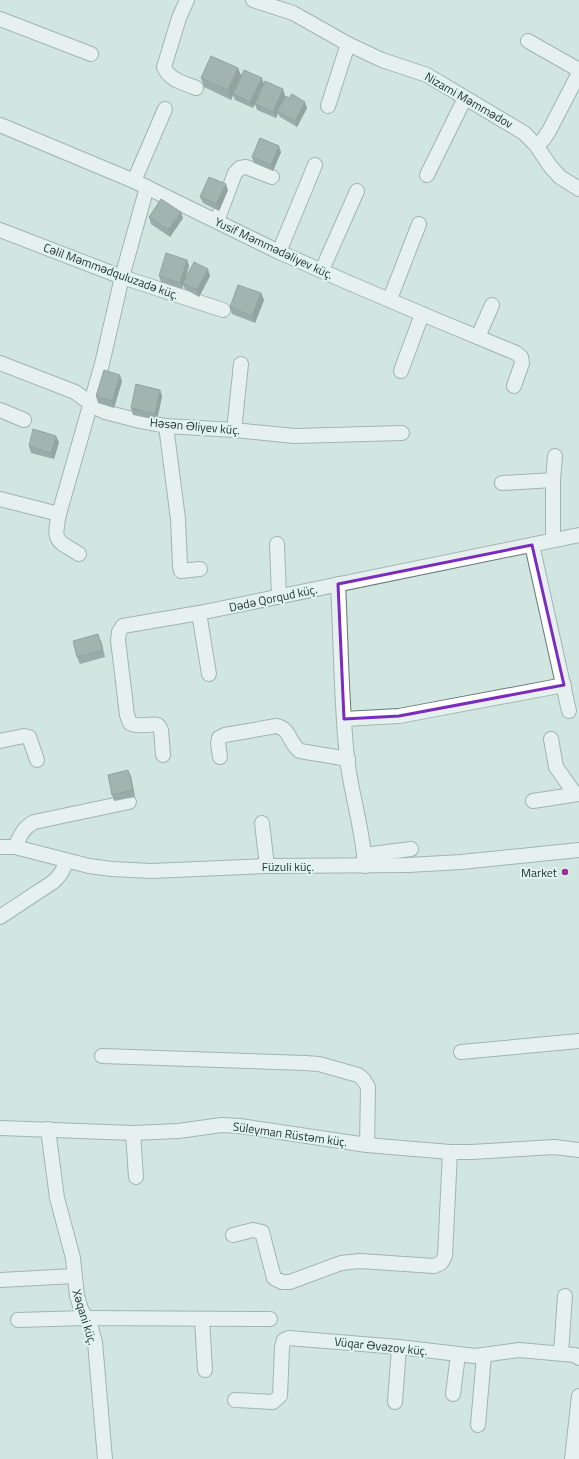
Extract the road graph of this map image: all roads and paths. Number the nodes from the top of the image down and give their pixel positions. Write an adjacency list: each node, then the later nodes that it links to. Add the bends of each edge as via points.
1 (187, 0): 9 (street, via 164,67 171,77)
2 (253, 0): 5 (street, Nizami Məmmədov, via 293,13)
3 (0, 19): 6 (street)
4 (528, 41): 7 (street)
5 (348, 44): 10 (street, Nizami Məmmədov, via 382,60 427,74); 11 (street)
6 (91, 54)
7 (579, 70)
8 (579, 73): 14 (street, via 549,131)
9 (196, 88)
10 (465, 98): 14 (street, Nizami Məmmədov, via 524,133); 16 (street)
11 (328, 106)
12 (165, 109): 18 (street)
13 (0, 125): 18 (street, Yusif Məmmədəliyev küç.)
14 (536, 145): 19 (street, Nizami Məmmədov, via 560,177)
15 (315, 165): 24 (street)
16 (428, 176)
17 (272, 177): 21 (street, via 246,167 240,168 235,174)
18 (141, 184): 21 (street, Yusif Məmmədəliyev küç.); 26 (street)
19 (579, 189)
20 (357, 191): 25 (street)
21 (217, 221): 24 (street, Yusif Məmmədəliyev küç.)
22 (419, 224): 27 (street)
23 (0, 230): 26 (street, Cəlil Məmmədquluzadə küç.)
24 (279, 252): 25 (street, Yusif Məmmədəliyev küç.)
25 (322, 270): 27 (street, Yusif Məmmədəliyev küç.)
26 (122, 277): 29 (street, Cəlil Məmmədquluzadə küç.); 36 (street, via 102,364)
27 (390, 299): 30 (street, Yusif Məmmədəliyev küç.)
28 (492, 305): 31 (street)
29 (223, 310)
30 (422, 314): 31 (street, Yusif Məmmədəliyev küç.); 34 (street)
31 (478, 337): 35 (street, Yusif Məmmədəliyev küç., via 521,357 522,363)
32 (0, 363): 36 (street, Həsən Əliyev küç., via 75,392)
33 (241, 364): 40 (street)
34 (401, 371)
35 (514, 386)
36 (90, 402): 39 (street, Həsən Əliyev küç., via 105,412); 46 (street)
37 (0, 410): 38 (street)
38 (24, 420)
39 (166, 426): 40 (street, Həsən Əliyev küç.); 52 (street, via 178,520 181,571)
40 (234, 430): 41 (street, Həsən Əliyev küç., via 295,436)
41 (402, 433)
42 (555, 456): 43 (street)
43 (553, 480): 44 (street); 48 (street)
44 (502, 483)
45 (0, 499): 46 (street)
46 (58, 514): 51 (street, via 56,536 59,541)
47 (579, 534): 48 (street, Dədə Qorqud küç.)
48 (552, 540): 50 (street, Dədə Qorqud küç.)
49 (277, 544): 54 (street)
50 (532, 545): 53 (street, Dədə Qorqud küç.); 57 (street)
51 (79, 554)
52 (200, 569)
53 (338, 584): 54 (street, Dədə Qorqud küç.); 59 (street)
54 (280, 597): 55 (street, Dədə Qorqud küç.)
55 (199, 613): 56 (street); 62 (street, Dədə Qorqud küç., via 131,624 124,626 119,632 130,723 134,726 158,725 161,730)
56 (209, 674)
57 (564, 685): 58 (street); 59 (street, via 399,716)
58 (569, 712)
59 (344, 719): 64 (street)
60 (551, 739): 66 (street, via 556,767)
61 (0, 741): 65 (street, via 29,737)
62 (163, 755)
63 (220, 757): 64 (street, via 219,738 276,726 287,731 294,746 300,751)
64 (348, 759): 74 (street)
65 (37, 760)
66 (577, 794): 67 (street)
67 (533, 801)
68 (129, 802): 71 (street, via 34,822 21,832)
69 (262, 823): 76 (street)
70 (0, 847): 71 (street, Füzuli küç.)
71 (15, 847): 75 (street, Füzuli küç.)
72 (411, 849): 74 (street)
73 (579, 850): 74 (street, Füzuli küç., via 408,865)
74 (365, 860): 76 (street, Füzuli küç.)
75 (66, 861): 76 (street, Füzuli küç., via 112,869 151,871); 77 (street, via 57,879)
76 (267, 866)
77 (0, 916)
78 (579, 1041): 79 (street)
79 (461, 1052)
80 (102, 1056): 84 (street, via 319,1064 358,1075 368,1087)
81 (0, 1128): 82 (street, Süleyman Rüstəm küç.)
82 (48, 1129): 83 (street, Süleyman Rüstəm küç.); 89 (street, Xəqani küç., via 57,1198 73,1258)
83 (133, 1133): 84 (street, Süleyman Rüstəm küç., via 240,1126); 87 (street)
84 (367, 1145): 86 (street, Süleyman Rüstəm küç.)
85 (579, 1150): 86 (street, Süleyman Rüstəm küç., via 554,1147)
86 (450, 1152): 88 (street, via 445,1256 441,1263 434,1266 360,1261 342,1263 290,1282 282,1282 274,1278 262,1232 253,1230)
87 (136, 1177)
88 (233, 1235)
89 (74, 1276): 90 (street); 92 (street, Xəqani küç., via 77,1296)
90 (0, 1280)
91 (565, 1296): 97 (street)
92 (85, 1318): 93 (street); 95 (street); 108 (street, Xəqani küç., via 95,1342)
93 (202, 1319): 94 (street); 101 (street)
94 (270, 1319)
95 (18, 1320)
96 (399, 1347): 98 (street, Vüqar Əvəzov küç.); 104 (street, Vüqar Əvəzov küç., via 289,1338 284,1340 282,1347 278,1399 273,1402); 105 (street)
97 (561, 1353): 99 (street, Vüqar Əvəzov küç., via 519,1350); 100 (street, Vüqar Əvəzov küç.)
98 (458, 1354): 99 (street, Vüqar Əvəzov küç.); 102 (street)
99 (484, 1355): 107 (street)
100 (579, 1358)
101 (205, 1370)
102 (453, 1394)
103 (579, 1396): 106 (street)
104 (236, 1400)
105 (395, 1402)
106 (577, 1420): 109 (street)
107 (478, 1425)
108 (105, 1459)
109 (572, 1459)

